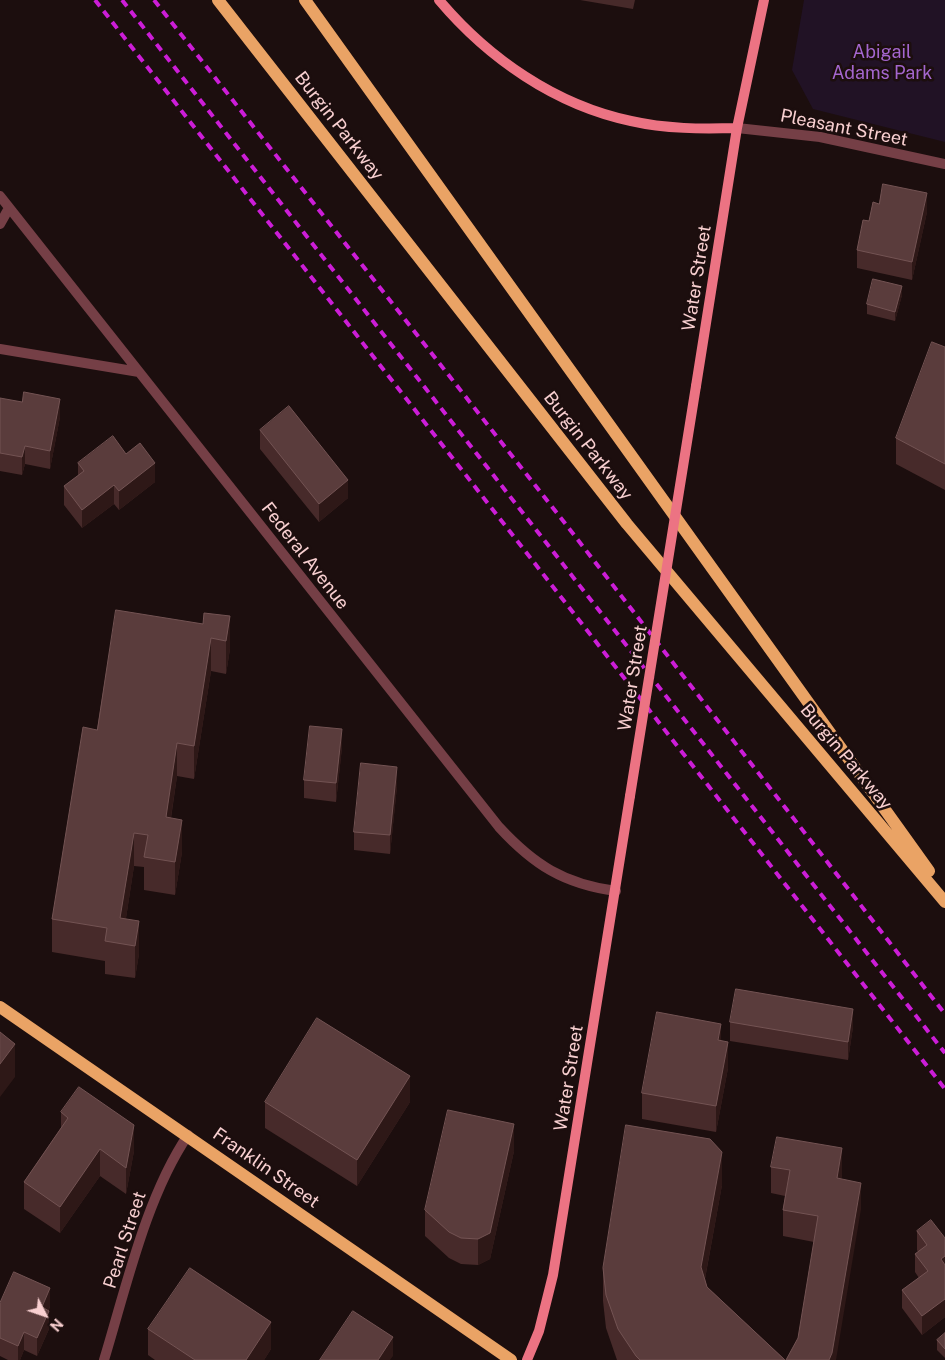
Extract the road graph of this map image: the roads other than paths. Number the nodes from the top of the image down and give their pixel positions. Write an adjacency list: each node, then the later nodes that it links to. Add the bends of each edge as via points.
1 (218, 0): 14 (main road, Burgin Parkway, via 627,524)
2 (305, 0): 13 (main road, Burgin Parkway)
3 (439, 0): 5 (main road, via 508,66 577,104 632,122 692,129)
4 (764, 0): 5 (main road, Water Street)
5 (737, 128): 6 (street, Pleasant Street, via 820,137); 12 (main road, Water Street, bridge)
6 (945, 164)
7 (0, 196): 8 (street, Federal Avenue)
8 (9, 208): 9 (street); 11 (street, Federal Avenue)
9 (0, 224)
10 (0, 349): 11 (street)
11 (139, 372): 12 (street, Federal Avenue, via 498,827 550,872 585,886)
12 (616, 891): 19 (main road, Water Street, via 553,1275 539,1330)
13 (945, 894)
14 (945, 902)
15 (0, 1007): 16 (main road, Franklin Street)
16 (188, 1135): 17 (street, Pearl Street, via 155,1199); 18 (main road, Franklin Street)
17 (104, 1360)
18 (511, 1360)
19 (527, 1360)

